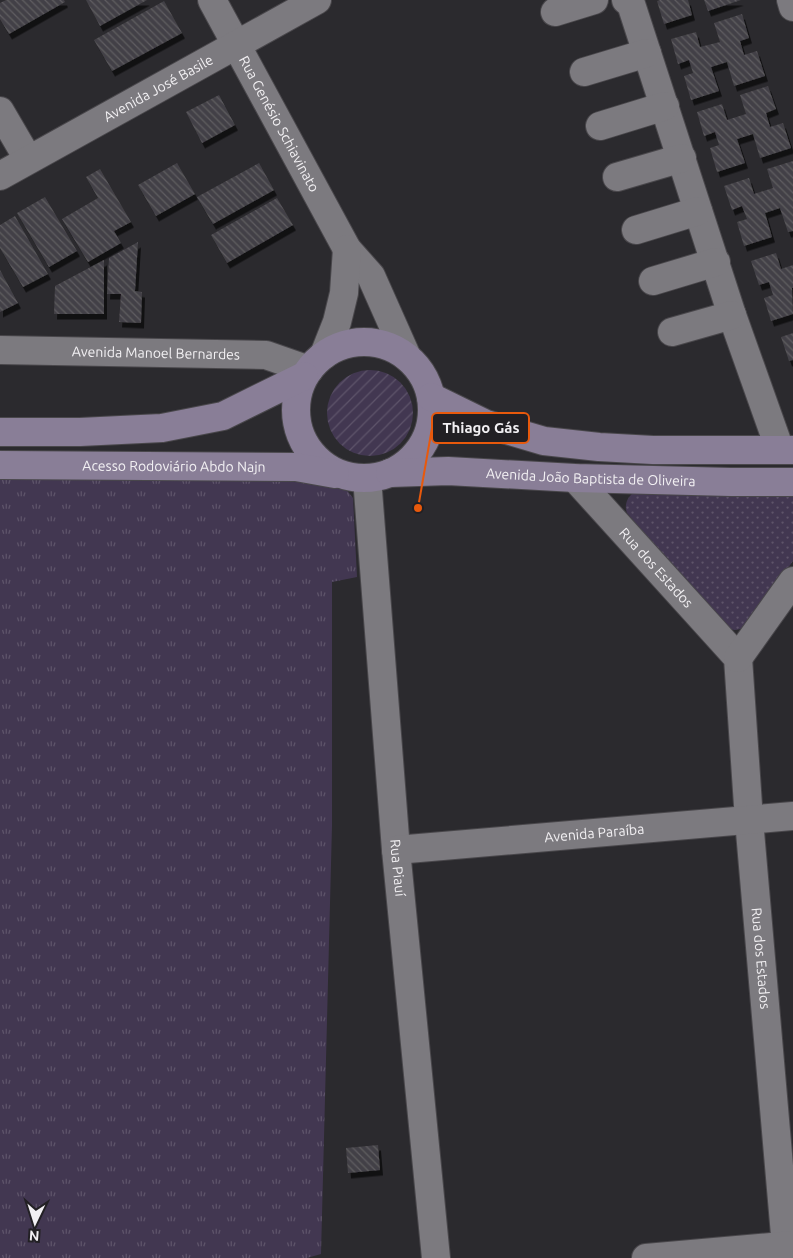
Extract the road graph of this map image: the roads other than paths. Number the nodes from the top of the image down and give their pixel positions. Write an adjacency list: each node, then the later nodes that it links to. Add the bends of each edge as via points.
1 (212, 0): 8 (street, Rua Genésio Schiavinato)
2 (317, 0): 8 (street, Avenida José Basile)
3 (594, 0): 7 (street)
4 (626, 0): 9 (street, via 631,4)
5 (791, 0): 6 (street)
6 (793, 7)
7 (555, 12)
8 (237, 44): 15 (street, Avenida José Basile); 20 (street, Rua Genésio Schiavinato)
9 (647, 53): 10 (street); 11 (street)
10 (584, 72)
11 (665, 106): 13 (street); 14 (street)
12 (0, 111): 15 (street)
13 (600, 126)
14 (682, 158): 17 (street); 18 (street)
15 (28, 159): 16 (street, Avenida José Basile)
16 (0, 176)
17 (617, 178)
18 (698, 211): 19 (street); 21 (street)
19 (636, 230)
20 (346, 249): 26 (street, Rua Genésio Schiavinato, via 371,276); 27 (street, via 344,293 337,322)
21 (716, 262): 22 (street); 23 (street)
22 (653, 281)
23 (732, 315): 24 (street); 30 (street)
24 (672, 332)
25 (0, 350): 27 (street, Avenida Manoel Bernardes, via 266,355)
26 (407, 357): 27 (main road, via 388,346 366,342 344,345); 28 (main road, via 423,375)
27 (312, 367): 29 (main road, via 223,416 162,428); 32 (main road, via 299,390 296,404 300,432 310,451 326,466)
28 (431, 397): 30 (main road, via 486,424 544,441 653,450); 32 (main road, via 432,420 425,442 410,460)
29 (0, 432)
30 (786, 450)
31 (0, 465): 32 (main road, Acesso Rodoviário Abdo Najn, via 296,467)
32 (368, 475): 33 (main road, Avenida João Baptista de Oliveira, via 448,471); 39 (street, Rua Piauí)
33 (575, 478): 34 (main road, Avenida João Baptista de Oliveira); 36 (street, Rua dos Estados)
34 (793, 482)
35 (793, 581): 36 (street)
36 (738, 658): 38 (street, Rua dos Estados)
37 (793, 816): 38 (street, Avenida Paraíba)
38 (749, 820): 39 (street, Avenida Paraíba); 40 (street, Rua dos Estados)
39 (396, 850): 41 (street, Rua Piauí)
40 (789, 1249): 42 (street)
41 (436, 1258)
42 (646, 1258)

